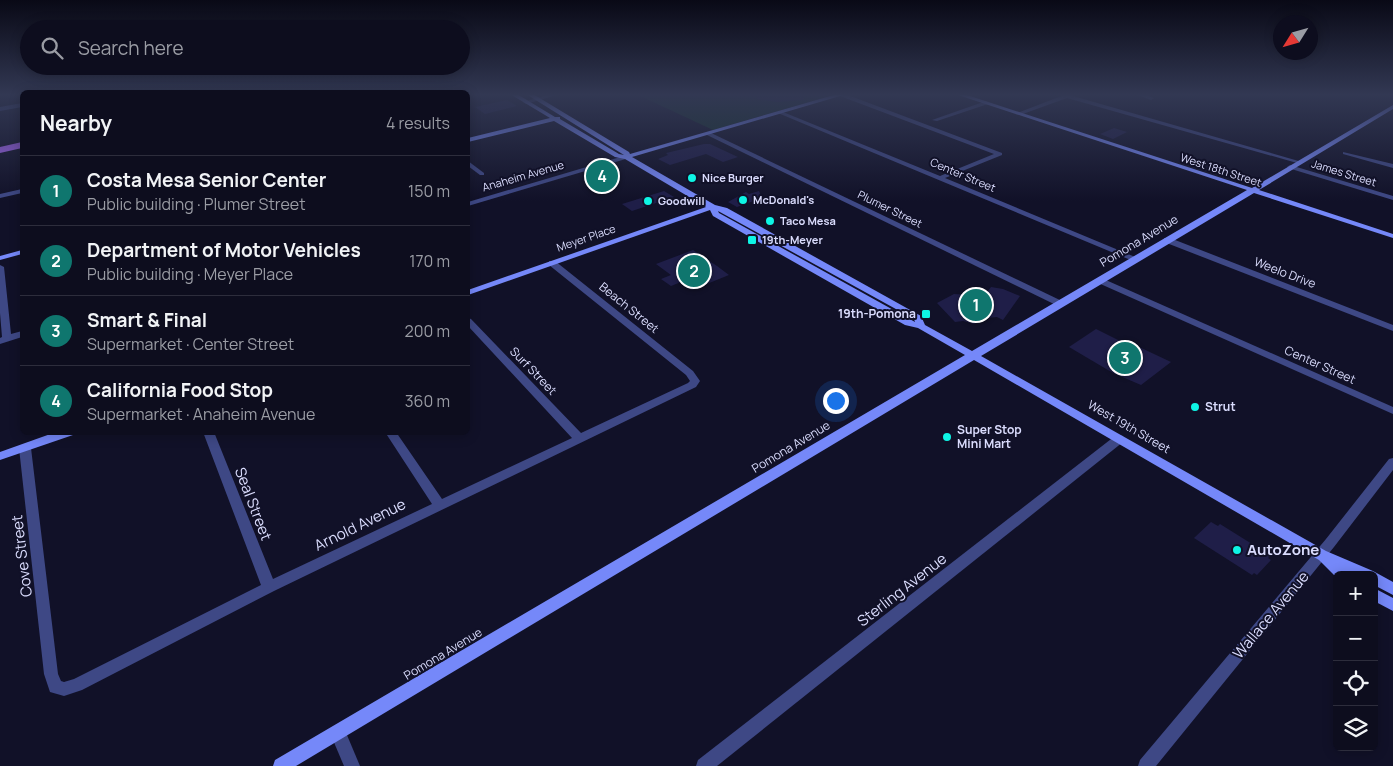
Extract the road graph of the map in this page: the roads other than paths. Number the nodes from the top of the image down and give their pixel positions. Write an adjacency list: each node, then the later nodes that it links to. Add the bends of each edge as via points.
1 (508, 130): 11 (street)
2 (573, 130): 17 (street, West 19th Street, via 617,156)
3 (589, 130): 17 (street, West 19th Street, via 627,153)
4 (724, 130): 10 (street, Anaheim Avenue)
5 (822, 130): 23 (street, Center Street)
6 (935, 130): 23 (street, via 1000,154)
7 (1066, 130): 24 (street, West 18th Street)
8 (1188, 130): 18 (street)
9 (1354, 130): 18 (street, Pomona Avenue)
10 (709, 134): 17 (street, Anaheim Avenue); 39 (street, Plumer Street)
11 (470, 139)
12 (20, 141): 13 (main road)
13 (0, 145)
14 (20, 145): 15 (main road)
15 (0, 150)
16 (1345, 153): 20 (street)
17 (627, 157): 28 (street, Anaheim Avenue); 29 (street, West 19th Street)
18 (1299, 162): 21 (street, Pomona Avenue)
19 (470, 164): 22 (street)
20 (1393, 166)
21 (1290, 167): 24 (street, Pomona Avenue); 27 (street, James Street)
22 (482, 174)
23 (940, 178): 34 (street, Center Street)
24 (1252, 190): 30 (street, West 18th Street); 31 (street, Pomona Avenue)
25 (20, 191): 26 (street)
26 (0, 196)
27 (1393, 198)
28 (470, 203)
29 (712, 207): 35 (street, Meyer Place); 44 (street, West 19th Street, via 716,214 908,323 921,326)
30 (1393, 236)
31 (1167, 240): 34 (street, Pomona Avenue); 41 (street, Weelo Drive)
32 (20, 253): 33 (street)
33 (0, 258)
34 (1136, 259): 37 (street, Pomona Avenue)
35 (552, 263): 38 (street, Meyer Place); 45 (street, Beach Street)
36 (0, 267): 43 (street)
37 (1099, 280): 39 (street, Pomona Avenue); 46 (street, Center Street)
38 (470, 292)
39 (1062, 304): 44 (street, Pomona Avenue)
40 (470, 323): 50 (street, Surf Street)
41 (1393, 328)
42 (20, 335): 43 (street)
43 (4, 340)
44 (972, 355): 51 (street, West 19th Street); 65 (street, Pomona Avenue)
45 (690, 373): 50 (street, Arnold Avenue, via 695,381 692,385)
46 (1393, 411)
47 (60, 435): 52 (street)
48 (209, 435): 60 (street, Seal Street)
49 (392, 435): 55 (street)
50 (580, 438): 55 (street, Arnold Avenue)
51 (1119, 439): 56 (street, West 19th Street); 68 (street, Sterling Avenue)
52 (25, 448): 53 (street); 64 (street, Cove Street)
53 (0, 456)
54 (1393, 462): 56 (street, Wallace Avenue)
55 (439, 504): 60 (street, Arnold Avenue)
56 (1321, 555): 57 (street, West 19th Street); 58 (street, West 19th Street); 69 (street, Wallace Avenue)
57 (1338, 571)
58 (1359, 571)
59 (1378, 580): 61 (street)
60 (268, 587): 64 (street, Arnold Avenue, via 77,685 64,689 55,687)
61 (1393, 589)
62 (1378, 596): 63 (street)
63 (1393, 605)
64 (51, 660)
65 (338, 733): 66 (street, Pomona Avenue); 67 (street)
66 (281, 766)
67 (352, 766)
68 (704, 766)
69 (1146, 766)

